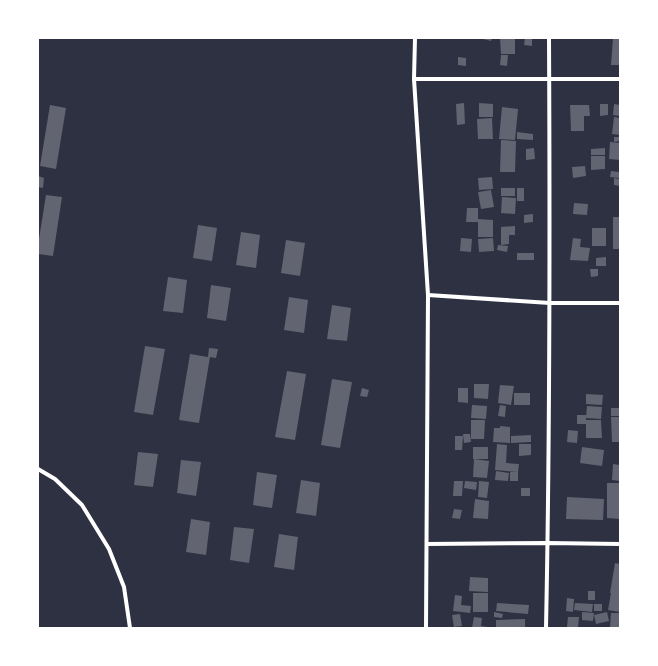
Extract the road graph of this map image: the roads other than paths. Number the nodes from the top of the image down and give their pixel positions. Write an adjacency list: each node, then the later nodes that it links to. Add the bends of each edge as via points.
1 (415, 38): 3 (street)
2 (549, 38): 4 (street)
3 (414, 79): 4 (street); 6 (street)
4 (549, 79): 5 (street); 8 (street)
5 (620, 79)
6 (428, 295): 8 (street); 11 (street)
7 (620, 302): 8 (street)
8 (550, 303): 10 (street)
9 (38, 469): 13 (street, via 55,479 82,505 109,549 124,587)
10 (548, 543): 11 (street); 12 (street); 15 (street)
11 (427, 544): 14 (street)
12 (620, 544)
13 (130, 628)
14 (426, 628)
15 (546, 628)

